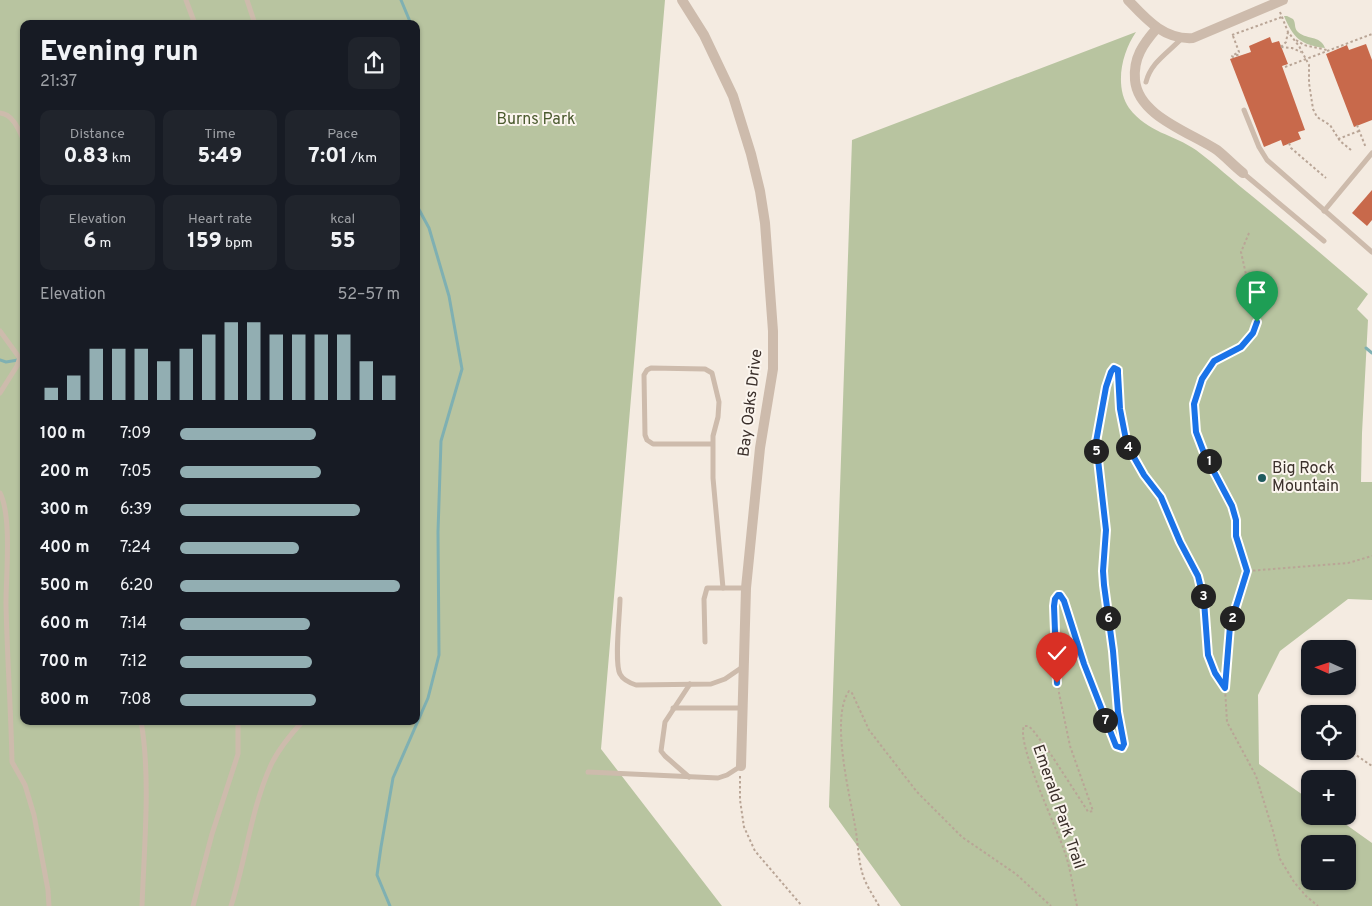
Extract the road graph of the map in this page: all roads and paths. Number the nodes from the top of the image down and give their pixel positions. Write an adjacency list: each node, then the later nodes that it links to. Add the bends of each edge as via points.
1 (186, 0): 7 (lane)
2 (247, 0): 8 (lane)
3 (682, 0): 47 (street, Bay Oaks Drive, via 704,35 733,96 751,154 765,223 773,369 760,448)
4 (1128, 0): 9 (street)
5 (1280, 4): 6 (path); 14 (street, via 1193,38)
6 (1282, 17): 11 (path); 13 (path)
7 (194, 20)
8 (254, 20)
9 (1156, 28): 14 (street); 32 (street, via 1137,57 1135,83 1141,98 1154,112 1218,151)
10 (1230, 30): 13 (path)
11 (1288, 32): 15 (path); 17 (path, via 1281,47)
12 (1372, 32): 16 (path)
13 (1232, 35): 18 (path, via 1239,52 1232,56)
14 (1183, 38): 21 (lane, via 1156,61)
15 (1293, 38): 16 (path, via 1304,45); 17 (path)
16 (1329, 50): 19 (path)
17 (1301, 52): 19 (path)
18 (1240, 54)
19 (1306, 59): 20 (path); 27 (path, via 1313,109)
20 (1285, 68)
21 (1146, 82)
22 (1244, 110): 34 (lane, via 1267,160)
23 (0, 112): 26 (lane, via 13,120)
24 (1357, 125): 25 (path)
25 (1360, 131): 27 (path); 29 (path)
26 (20, 132)
27 (1338, 138): 30 (path)
28 (1289, 144): 33 (path)
29 (1366, 148)
30 (1350, 150)
31 (1372, 153): 34 (lane)
32 (1243, 173): 36 (lane)
33 (1326, 178)
34 (1324, 211): 37 (lane)
35 (1249, 233): 45 (path, via 1241,252 1257,322 1253,333 1241,347 1214,361 1202,379 1194,404 1196,432 1232,506 1236,536)
36 (1324, 241)
37 (1372, 252)
38 (0, 331): 39 (lane)
39 (20, 359)
40 (20, 364): 41 (lane)
41 (0, 393)
42 (713, 444): 42 (lane, via 718,402 712,373 705,369 647,370 644,375 647,440 653,444); 46 (lane, via 712,478)
43 (0, 494): 63 (lane, via 6,517 12,762 25,785 34,815)
44 (1372, 556): 45 (path, via 1348,563)
45 (1247, 571): 52 (path, via 1230,626)
46 (723, 588): 47 (lane); 49 (lane, via 707,588 704,599)
47 (746, 588): 50 (street, Bay Oaks Drive)
48 (620, 599): 51 (lane, via 620,674 627,682 636,685)
49 (705, 642)
50 (744, 666): 51 (lane, via 711,684); 54 (street, Bay Oaks Drive)
51 (690, 684): 53 (lane)
52 (1225, 688): 70 (path, Emerald Park Trail, via 1208,655 1204,601 1198,576 1161,497 1127,445 1120,409 1118,370 1114,368 1106,387 1096,442 1106,530 1103,571 1122,748 1116,746 1060,595 1056,596 1054,606 1058,693 1070,746 1093,811 1088,812 1032,729 1024,726 1022,734 1066,856); 71 (path, via 1227,722 1256,776 1280,859 1294,882)
53 (673, 708): 54 (lane); 62 (lane, via 665,722 662,751)
54 (743, 708): 59 (street, Bay Oaks Drive)
55 (142, 725): 64 (lane, via 145,788)
56 (300, 725): 66 (lane, via 272,764 249,832)
57 (238, 726): 65 (lane, via 238,754)
58 (1356, 755): 60 (path)
59 (741, 766): 62 (lane, via 718,778); 67 (path, via 740,800 744,827 755,851)
60 (1372, 766)
61 (588, 772): 62 (lane)
62 (690, 777)
63 (49, 906)
64 (142, 906)
65 (192, 906)
66 (231, 906)
67 (802, 906)
68 (879, 906): 69 (path, via 862,874 847,788 842,708 849,691 869,730 916,792 962,837 1016,874)
69 (1051, 906)
70 (1077, 906)
71 (1318, 906)

